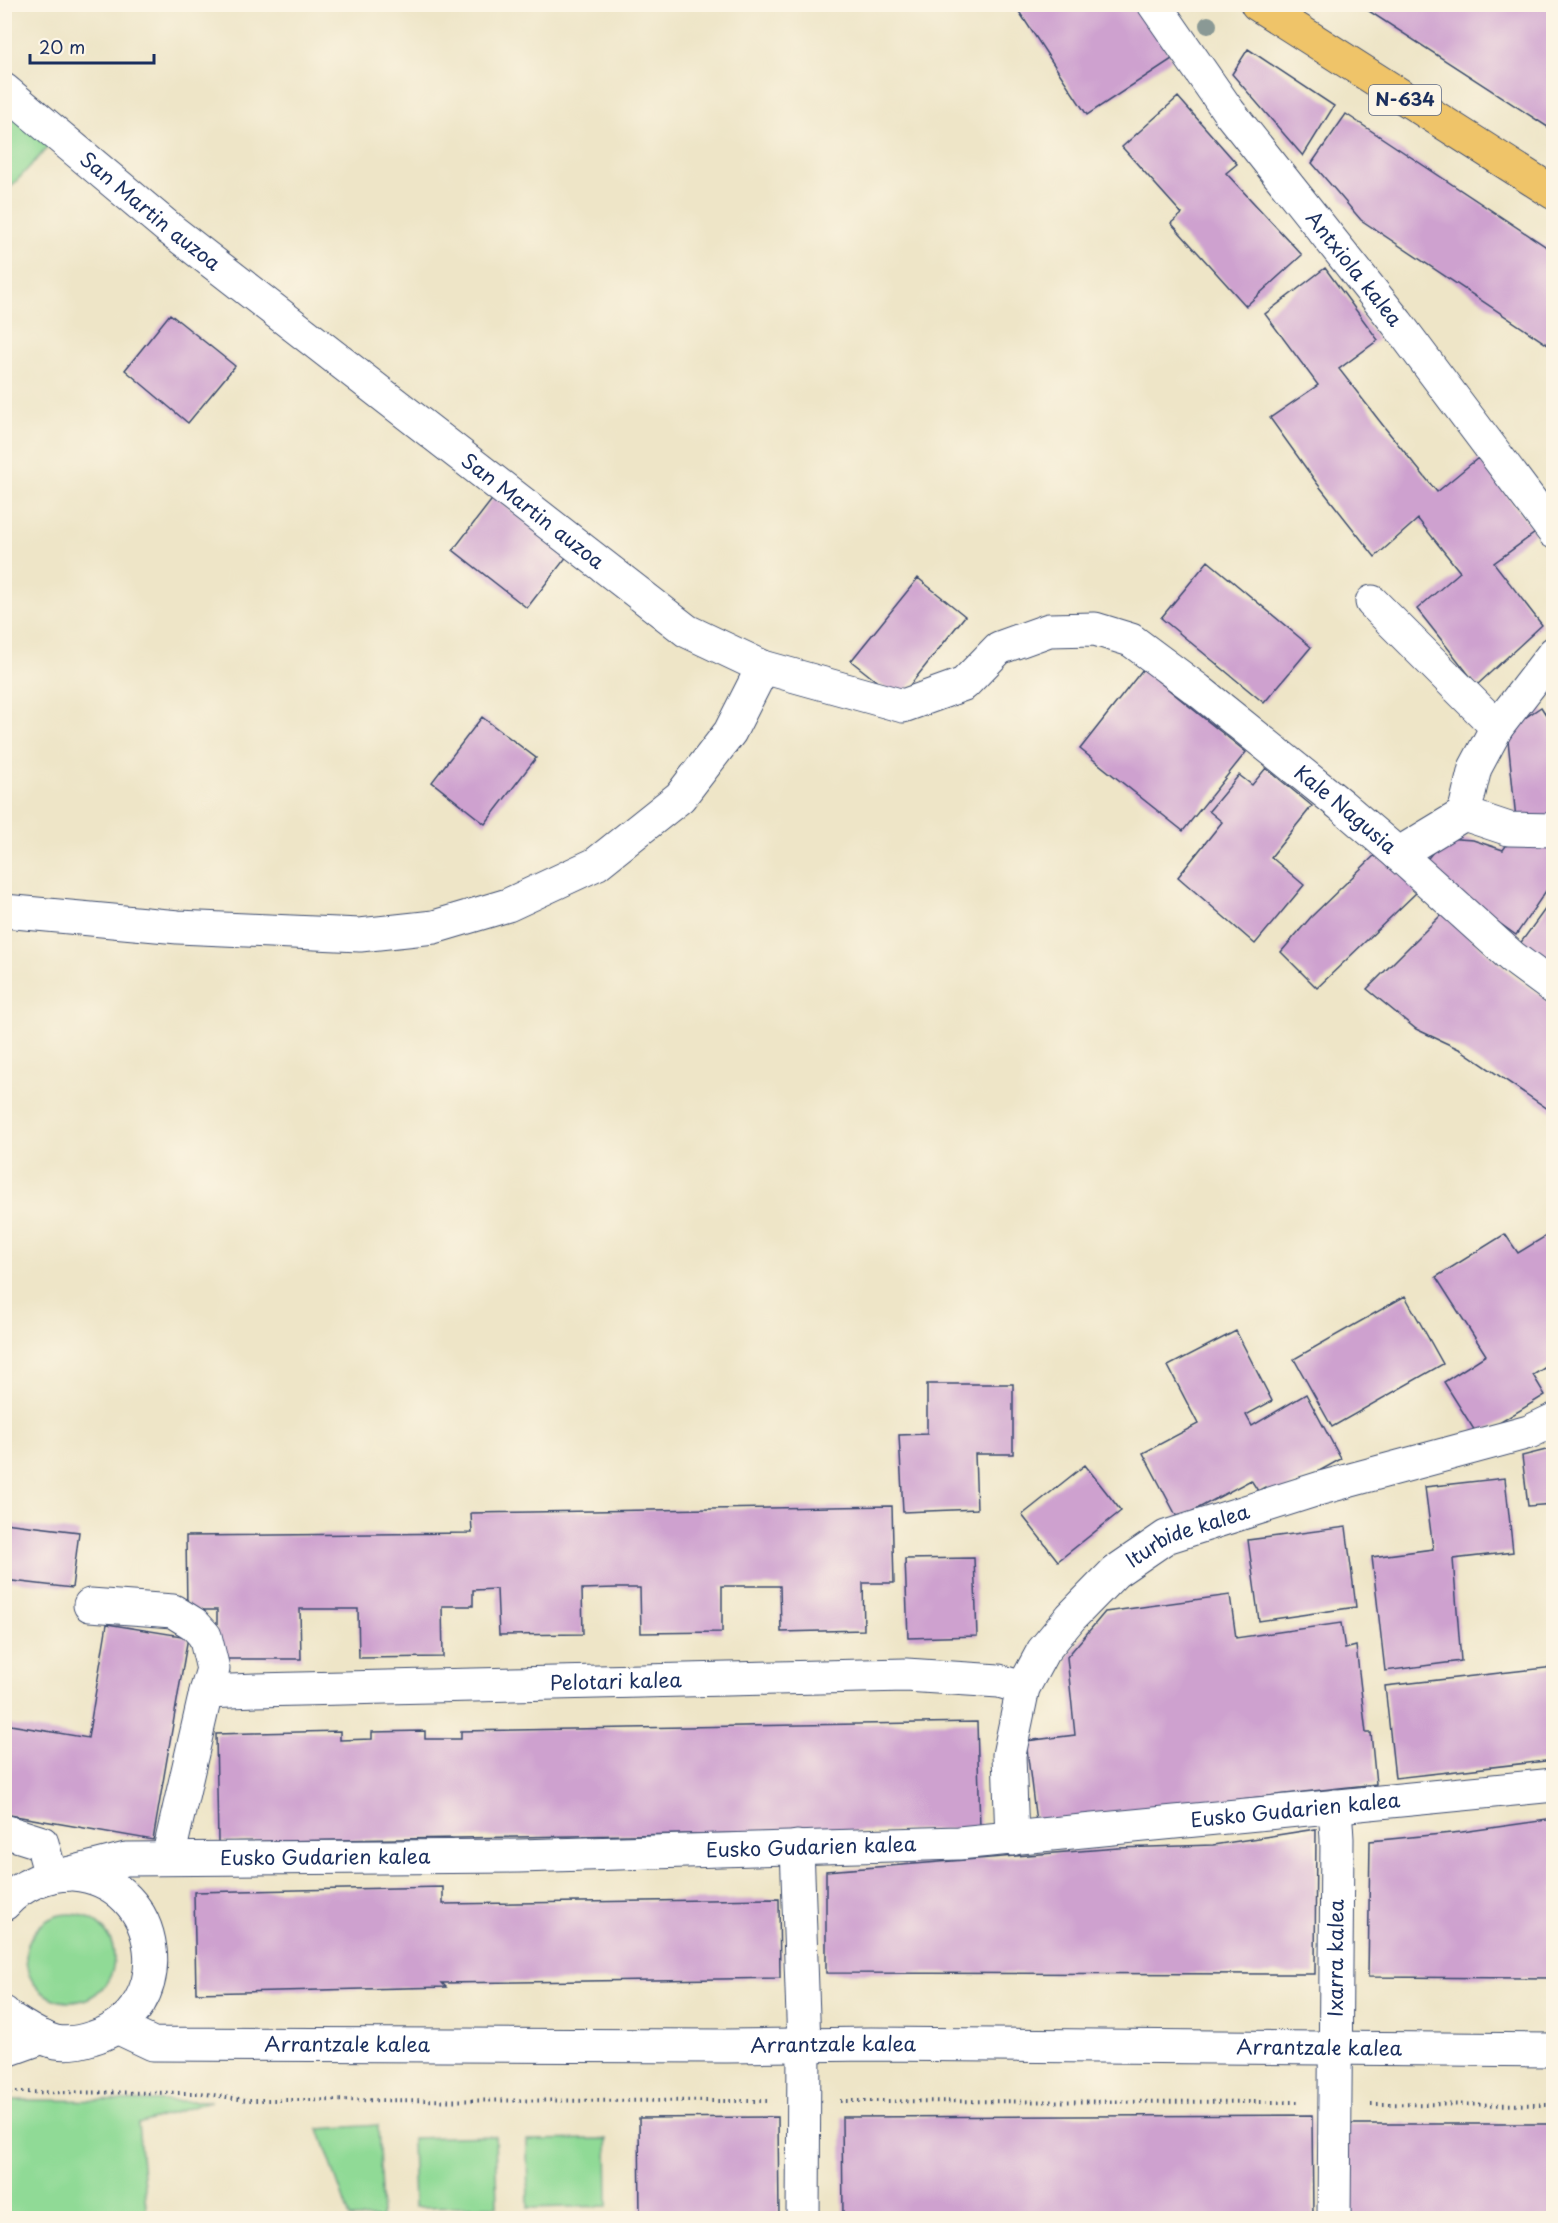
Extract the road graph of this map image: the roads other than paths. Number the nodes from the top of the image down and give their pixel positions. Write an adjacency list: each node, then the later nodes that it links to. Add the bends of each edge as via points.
1 (1154, 4): 5 (street, Antxiola kalea, via 1229,112 1397,323)
2 (1276, 9): 4 (highway, N-634)
3 (4, 90): 9 (street, San Martin auzoa, via 171,230 687,631)
4 (1554, 193)
5 (1554, 532)
6 (1372, 602): 10 (street)
7 (1131, 640): 9 (street, San Martin auzoa, via 1095,629 1049,630 999,648 963,684 903,706); 13 (street, Kale Nagusia)
8 (1554, 653): 10 (street)
9 (763, 668): 14 (street, via 730,732 680,797 596,864 508,905 434,927 360,935 178,927)
10 (1497, 727): 11 (street, via 1475,768)
11 (1464, 814): 12 (street, via 1509,829); 13 (street)
12 (1554, 830)
13 (1398, 854): 15 (street, Kale Nagusia, via 1512,957)
14 (4, 911)
15 (1554, 988)
16 (1554, 1420): 18 (street, Iturbide kalea, via 1529,1432 1322,1488 1166,1537 1115,1572 1071,1617 1043,1651)
17 (90, 1605): 19 (street, via 173,1611 194,1624 206,1636 213,1669)
18 (1023, 1688): 19 (street, Pelotari kalea, via 999,1681 906,1675); 23 (street, Iturbide kalea, via 1009,1755)
19 (206, 1692): 25 (street)
20 (1554, 1785): 21 (street, Eusko Gudarien kalea)
21 (1335, 1806): 23 (street, Eusko Gudarien kalea); 32 (street, Ixarra kalea)
22 (4, 1831): 26 (street, via 42,1843)
23 (1012, 1839): 24 (street, Eusko Gudarien kalea)
24 (797, 1847): 25 (street, Eusko Gudarien kalea, via 519,1856); 31 (street)
25 (168, 1858): 26 (street, Eusko Gudarien kalea, via 126,1859)
26 (59, 1875): 27 (street, Eusko Gudarien kalea, via 16,1891); 29 (street, via 99,1880 122,1894 140,1916 151,1942 151,1972 142,1999)
27 (4, 1904)
28 (4, 2013): 30 (street)
29 (117, 2027): 30 (street, via 78,2042 56,2042); 31 (street, Arrantzale kalea, via 153,2044)
30 (43, 2037): 34 (street)
31 (804, 2045): 32 (street, Arrantzale kalea); 35 (street)
32 (1336, 2048): 33 (street, Arrantzale kalea); 36 (street, Ixarra kalea)
33 (1554, 2050)
34 (4, 2051)
35 (803, 2218)
36 (1334, 2218)

